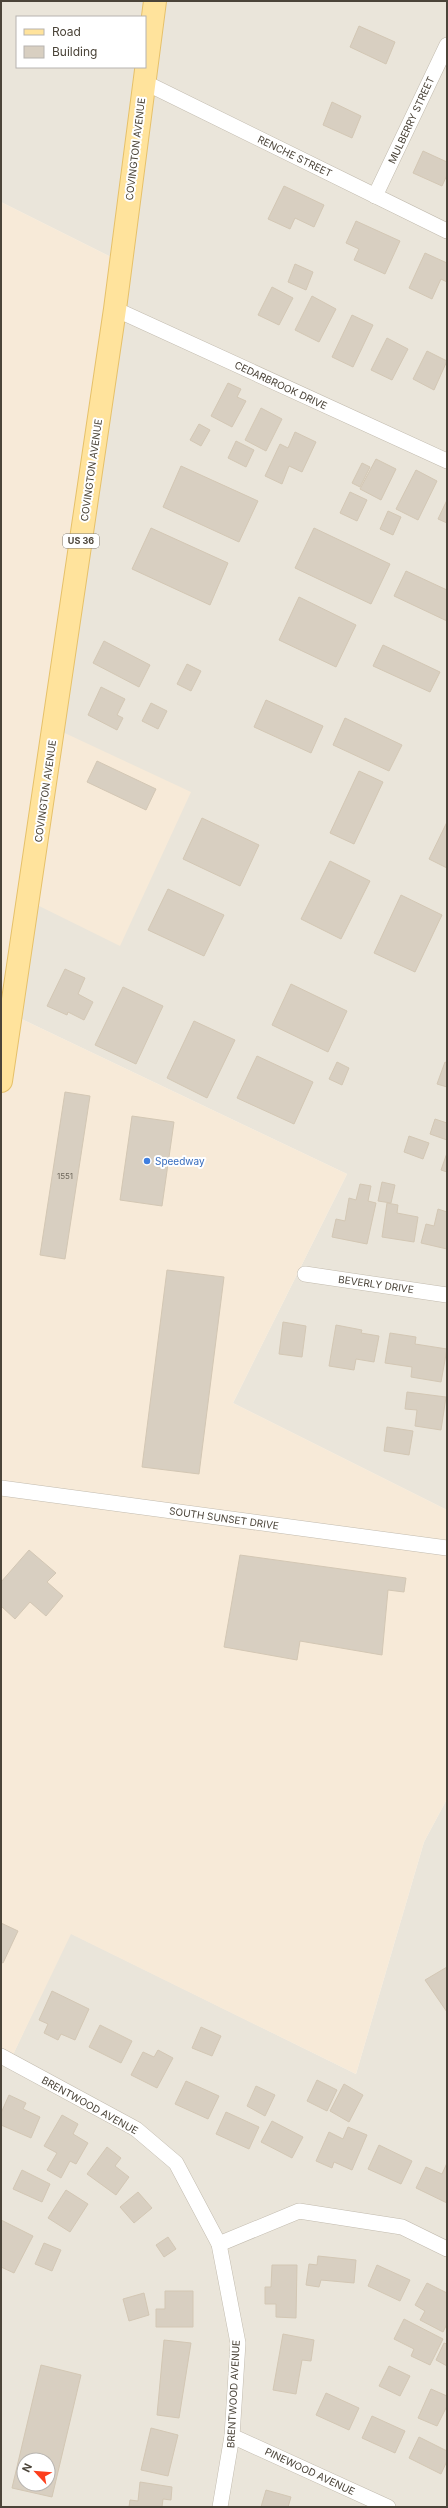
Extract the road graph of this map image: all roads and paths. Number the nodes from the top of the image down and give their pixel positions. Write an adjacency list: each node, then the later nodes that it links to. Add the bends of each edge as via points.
1 (155, 1): 3 (main road, COVINGTON AVENUE / US 36)
2 (447, 45): 6 (street, MULBERRY STREET)
3 (146, 67)
4 (146, 68): 5 (main road, COVINGTON AVENUE / US 36)
5 (144, 82): 6 (street, RENCHE STREET); 8 (main road, COVINGTON AVENUE / US 36)
6 (375, 196): 7 (street, RENCHE STREET)
7 (447, 231)
8 (115, 309): 9 (street, CEDARBROOK DRIVE); 10 (main road, COVINGTON AVENUE / US 36)
9 (447, 461)
10 (1, 1081)
11 (305, 1274): 12 (street, BEVERLY DRIVE)
12 (447, 1294)
13 (1, 1488): 14 (street, SOUTH SUNSET DRIVE)
14 (447, 1548)
15 (1, 2056): 16 (street, BRENTWOOD AVENUE, via 136,2129 176,2163)
16 (218, 2244): 17 (street, via 299,2211 402,2227); 18 (street, BRENTWOOD AVENUE, via 238,2343)
17 (447, 2249)
18 (232, 2436): 19 (street, BRENTWOOD AVENUE); 20 (street, PINEWOOD AVENUE)
19 (220, 2507)
20 (388, 2507)

